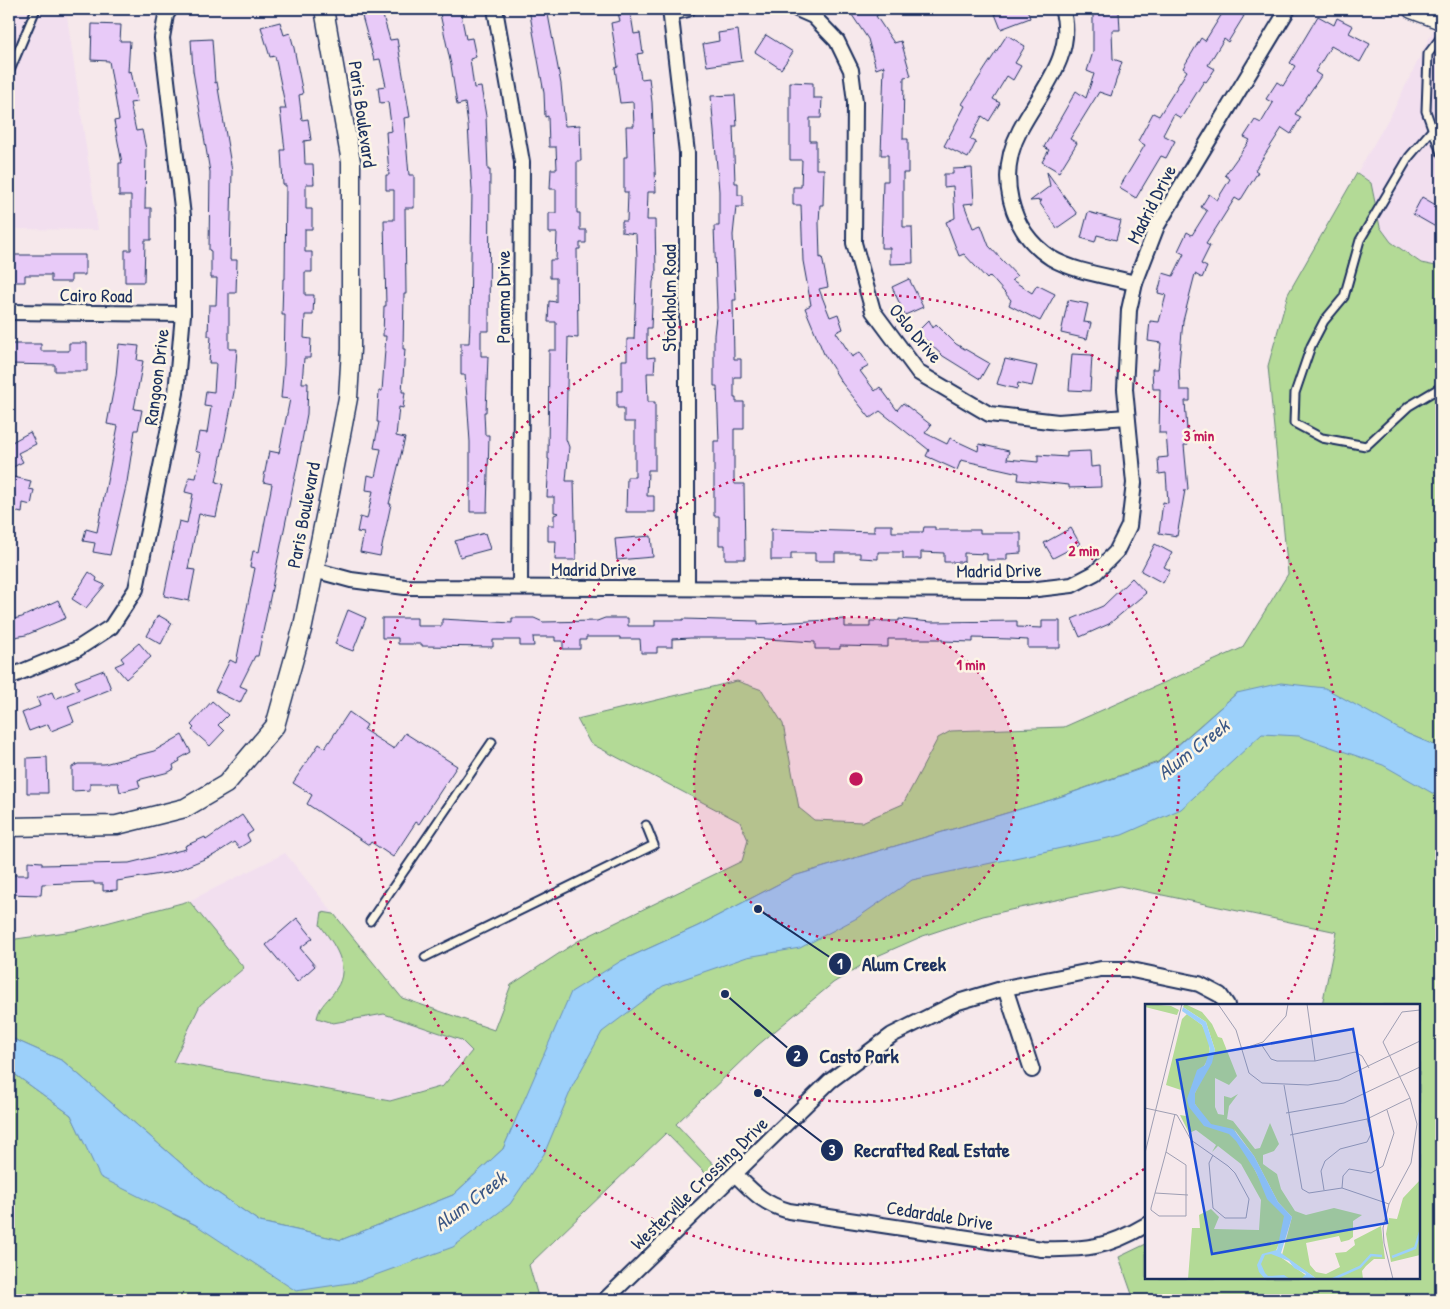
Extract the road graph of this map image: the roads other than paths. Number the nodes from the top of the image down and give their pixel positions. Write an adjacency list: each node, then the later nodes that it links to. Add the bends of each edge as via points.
1 (36, 9): 13 (lane)
2 (170, 9): 18 (street, Rangoon Drive, via 162,38 183,216)
3 (324, 9): 21 (street, Paris Boulevard, via 351,162 351,349 348,398)
4 (495, 9): 22 (street, Panama Drive, via 522,162)
5 (688, 9): 10 (street)
6 (797, 9): 20 (street, Oslo Drive, via 813,16 837,41 851,70 855,102 854,243 873,311 919,373 990,414 1058,422)
7 (1062, 9): 16 (street, via 1066,18 1064,50 1019,132 1007,171 1010,205 1025,234 1051,258)
8 (1288, 9): 16 (street, Madrid Drive, via 1157,226)
9 (1412, 9): 11 (street)
10 (671, 11): 23 (street, Stockholm Road, via 687,153)
11 (1441, 20)
12 (1441, 37): 14 (lane, via 1428,54 1426,111)
13 (9, 73)
14 (1432, 130): 15 (lane); 19 (lane, via 1409,158 1360,240 1344,297 1324,321 1311,346 1295,393 1294,424 1322,438 1366,446 1409,406)
15 (1441, 154)
16 (1135, 283): 20 (street, Madrid Drive, via 1129,310 1125,389)
17 (9, 312): 18 (street, Cairo Road)
18 (183, 314): 24 (street, Rangoon Drive, via 176,393 136,589 111,627 78,649)
19 (1441, 387)
20 (1127, 417): 23 (street, Madrid Drive, via 1134,483 1129,526 1116,552 1095,573 1072,585 1029,590)
21 (314, 570): 22 (street, Madrid Drive, via 351,580 405,587); 27 (street, Paris Boulevard, via 303,626 275,726 226,784 186,808 118,825)
22 (520, 587): 23 (street, Madrid Drive)
23 (686, 588)
24 (9, 677)
25 (492, 742): 28 (lane)
26 (646, 825): 29 (lane, via 654,845)
27 (9, 827)
28 (370, 921)
29 (425, 957)
30 (1005, 988): 31 (street, Westerville Crossing Drive, via 1101,969 1127,969 1199,984 1220,995); 32 (street); 33 (street, Westerville Crossing Drive, via 958,1002 892,1036 830,1080)
31 (1225, 1004)
32 (1032, 1070)
33 (736, 1175): 34 (street, Cedardale Drive, via 769,1205 788,1211 1042,1249 1080,1250 1118,1242); 35 (street, Westerville Crossing Drive)
34 (1145, 1226)
35 (605, 1300)

